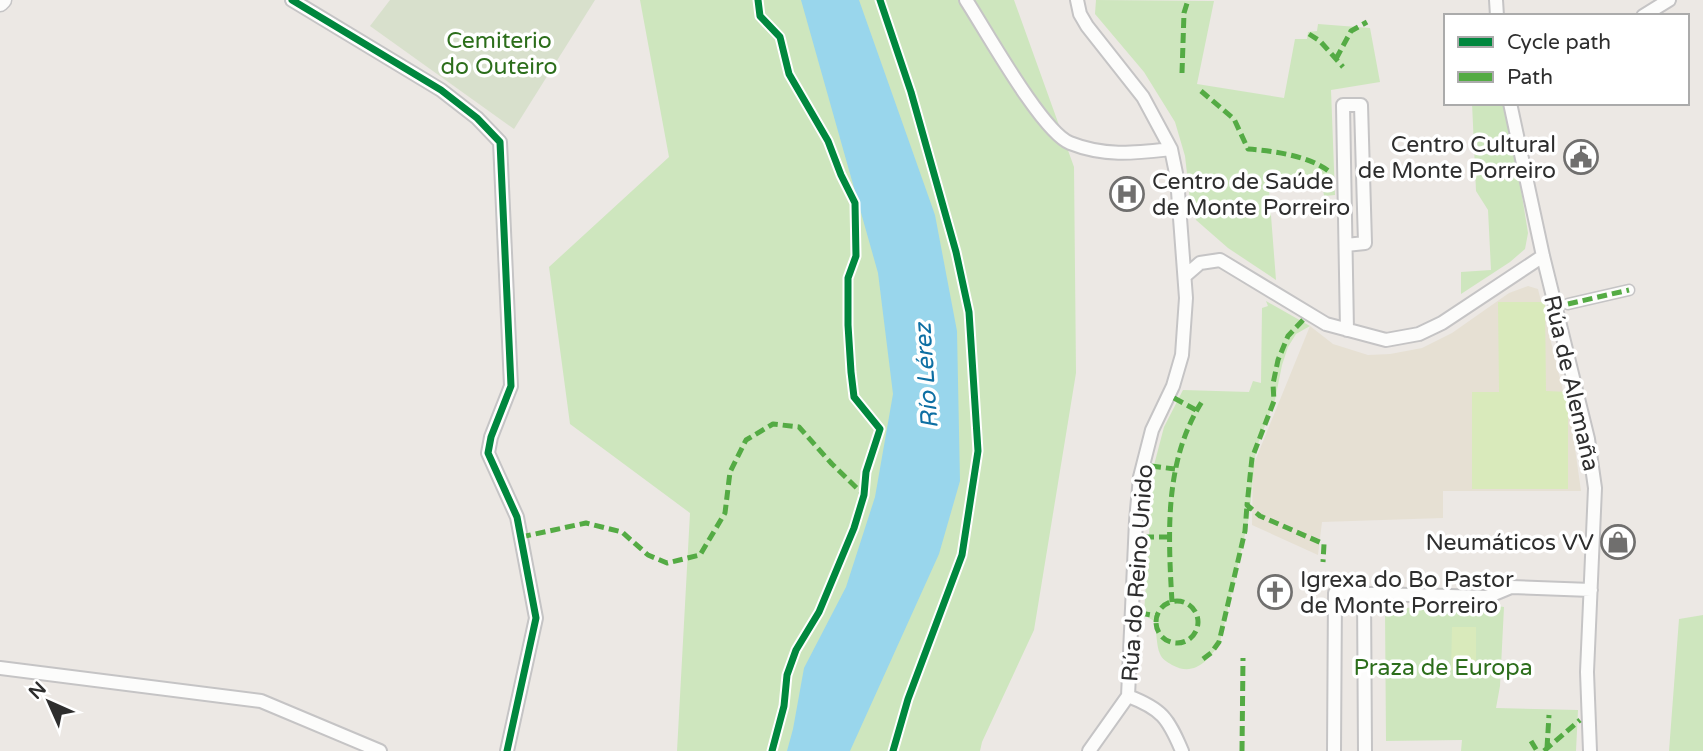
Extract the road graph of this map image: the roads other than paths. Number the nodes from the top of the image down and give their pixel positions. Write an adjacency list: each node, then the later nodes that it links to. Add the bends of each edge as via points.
1 (292, 0): 19 (street, via 441,90 500,142 511,386 488,453 517,517 536,618)
2 (966, 0): 7 (street, via 1024,93 1068,143 1111,154)
3 (1077, 0): 7 (street, Rúa do Reino Unido, via 1087,26 1143,97)
4 (1669, 0): 5 (street)
5 (1646, 14)
6 (1510, 105): 9 (street, Rúa de Alemaña)
7 (1171, 149): 10 (street, Rúa do Reino Unido)
8 (1346, 245): 8 (street, via 1366,243 1361,105 1343,105); 13 (street)
9 (1543, 256): 13 (street, via 1419,334 1386,340); 14 (street, Rúa de Alemaña, via 1588,439 1595,488)
10 (1185, 276): 13 (street, via 1200,263 1220,260 1326,324); 17 (street, Rúa do Reino Unido, via 1182,355 1152,429 1140,477)
11 (1629, 290): 12 (street)
12 (1568, 304)
13 (1348, 330)
14 (1591, 590): 15 (street, via 1511,587 1487,597); 24 (street, Rúa de Alemaña)
15 (1364, 593): 22 (street, via 1335,593); 23 (street)
16 (0, 668): 18 (street, via 261,701)
17 (1128, 696): 20 (street, Rúa do Reino Unido); 21 (street, via 1152,705 1171,725)
18 (380, 751)
19 (507, 751)
20 (1089, 751)
21 (1182, 751)
22 (1334, 751)
23 (1365, 751)
24 (1590, 751)

